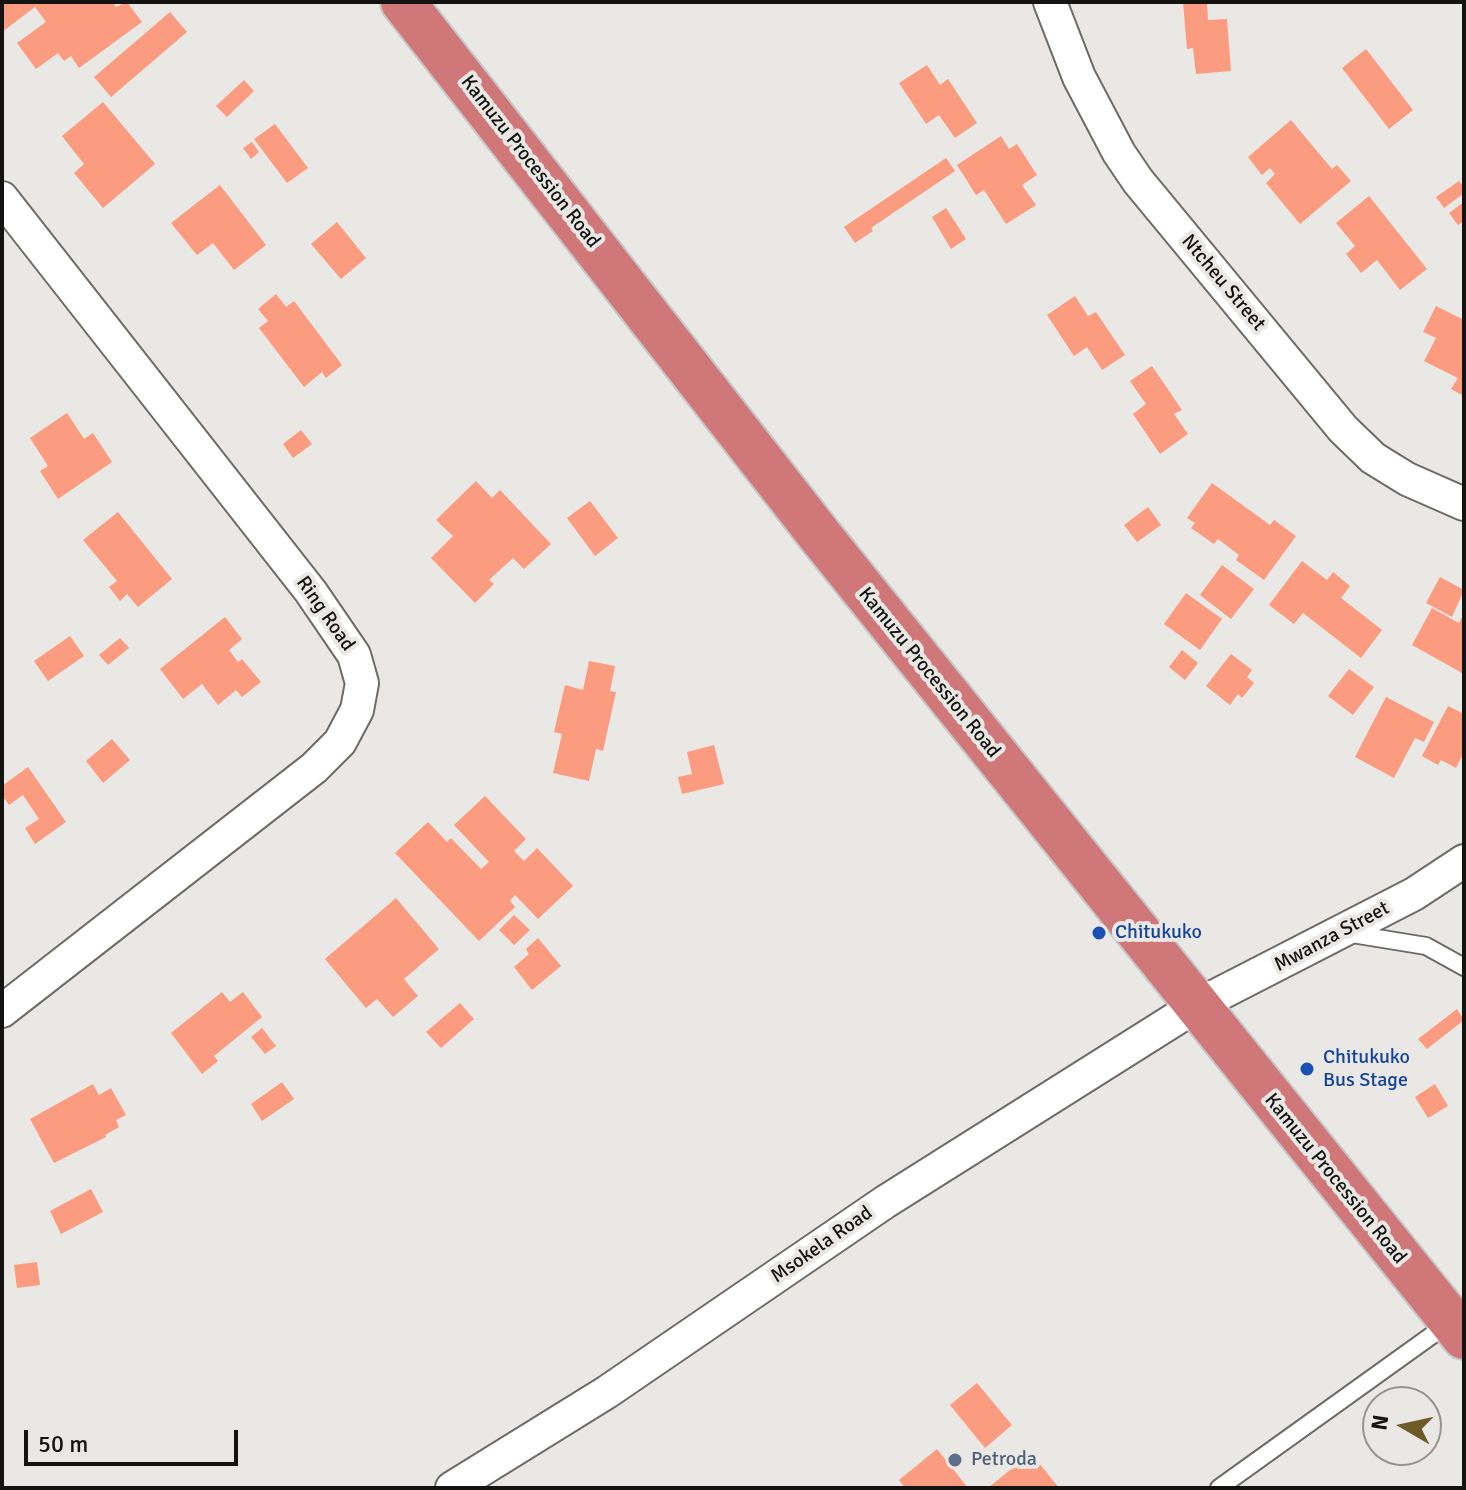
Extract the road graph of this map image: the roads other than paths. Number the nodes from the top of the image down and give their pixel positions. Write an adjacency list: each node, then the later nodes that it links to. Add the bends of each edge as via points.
1 (403, 2): 8 (highway, Kamuzu Procession Road)
2 (1050, 2): 4 (street, Ntcheu Street, via 1079,77 1113,141 1157,205 1343,429 1373,458)
3 (2, 198): 9 (street, Ring Road, via 311,592 354,655 362,683 357,710 340,742 314,768)
4 (1464, 504)
5 (1464, 861): 6 (street, Mwanza Street)
6 (1340, 933): 7 (lane, via 1426,946); 8 (street, Mwanza Street)
7 (1464, 967)
8 (1196, 1006): 10 (highway, Kamuzu Procession Road); 11 (street, Msokela Road, via 885,1202 607,1392)
9 (2, 1011)
10 (1457, 1330): 12 (lane)
11 (452, 1488)
12 (1219, 1488)

